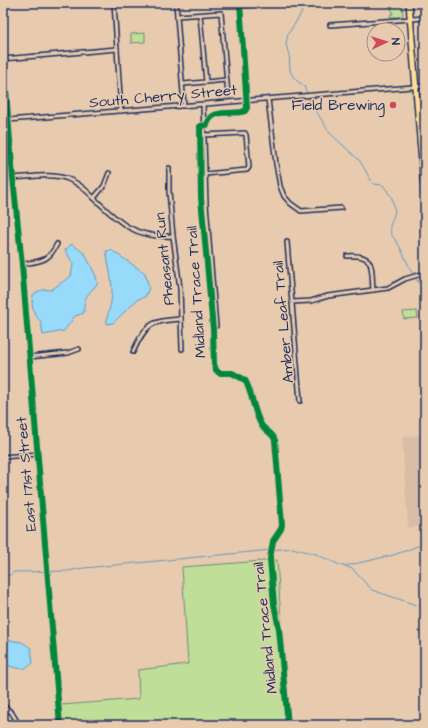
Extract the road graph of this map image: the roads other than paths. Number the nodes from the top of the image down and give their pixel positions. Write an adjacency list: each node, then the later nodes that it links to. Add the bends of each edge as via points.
1 (114, 3): 9 (street)
2 (176, 3): 5 (street)
3 (409, 3): 7 (main road)
4 (200, 14): 5 (street); 12 (street, via 221,13); 13 (street)
5 (177, 16): 14 (street)
6 (425, 18): 7 (street)
7 (410, 19): 8 (street); 16 (main road)
8 (330, 25)
9 (117, 49): 11 (street); 21 (street)
10 (3, 54): 11 (street, East 171st Street)
11 (3, 59): 22 (street, East 171st Street)
12 (226, 80): 13 (street); 17 (street)
13 (206, 82): 14 (street)
14 (183, 84): 20 (street)
15 (425, 86): 16 (street, South Cherry Street)
16 (415, 87): 18 (street, South Cherry Street); 29 (main road)
17 (228, 95)
18 (268, 99): 19 (street, South Cherry Street); 30 (street, via 276,164 284,196 301,211)
19 (203, 104): 20 (street, South Cherry Street); 23 (street)
20 (184, 106): 21 (street, South Cherry Street)
21 (121, 111): 22 (street, South Cherry Street)
22 (8, 120): 27 (street, East 171st Street)
23 (204, 135): 26 (street); 26 (street, via 245,133 249,167 247,170)
24 (169, 168): 31 (street, Pheasant Run)
25 (109, 173): 28 (street, via 104,186)
26 (205, 174): 40 (street)
27 (13, 178): 28 (street, via 64,178 80,186); 35 (street, East 171st Street)
28 (94, 198): 31 (street, via 116,220 132,230 151,236)
29 (425, 200)
30 (341, 208)
31 (173, 236): 39 (street, Pheasant Run)
32 (287, 242): 38 (street, Amber Leaf Trail)
33 (57, 244): 35 (street, via 52,254 44,260)
34 (347, 256): 37 (street, via 362,256 368,260)
35 (22, 264): 44 (street, East 171st Street)
36 (425, 273): 37 (street, via 388,288)
37 (373, 290): 38 (street)
38 (292, 302): 45 (street, Amber Leaf Trail)
39 (181, 319): 42 (street, Pheasant Run); 43 (street, via 159,321 149,326 141,335)
40 (216, 326)
41 (79, 349): 44 (street, via 68,353)
42 (182, 349)
43 (133, 352)
44 (29, 357): 46 (street, East 171st Street)
45 (300, 401)
46 (38, 454): 47 (street); 50 (street, East 171st Street)
47 (3, 457)
48 (3, 705): 49 (street, via 12,713)
49 (19, 725)
50 (60, 725)

